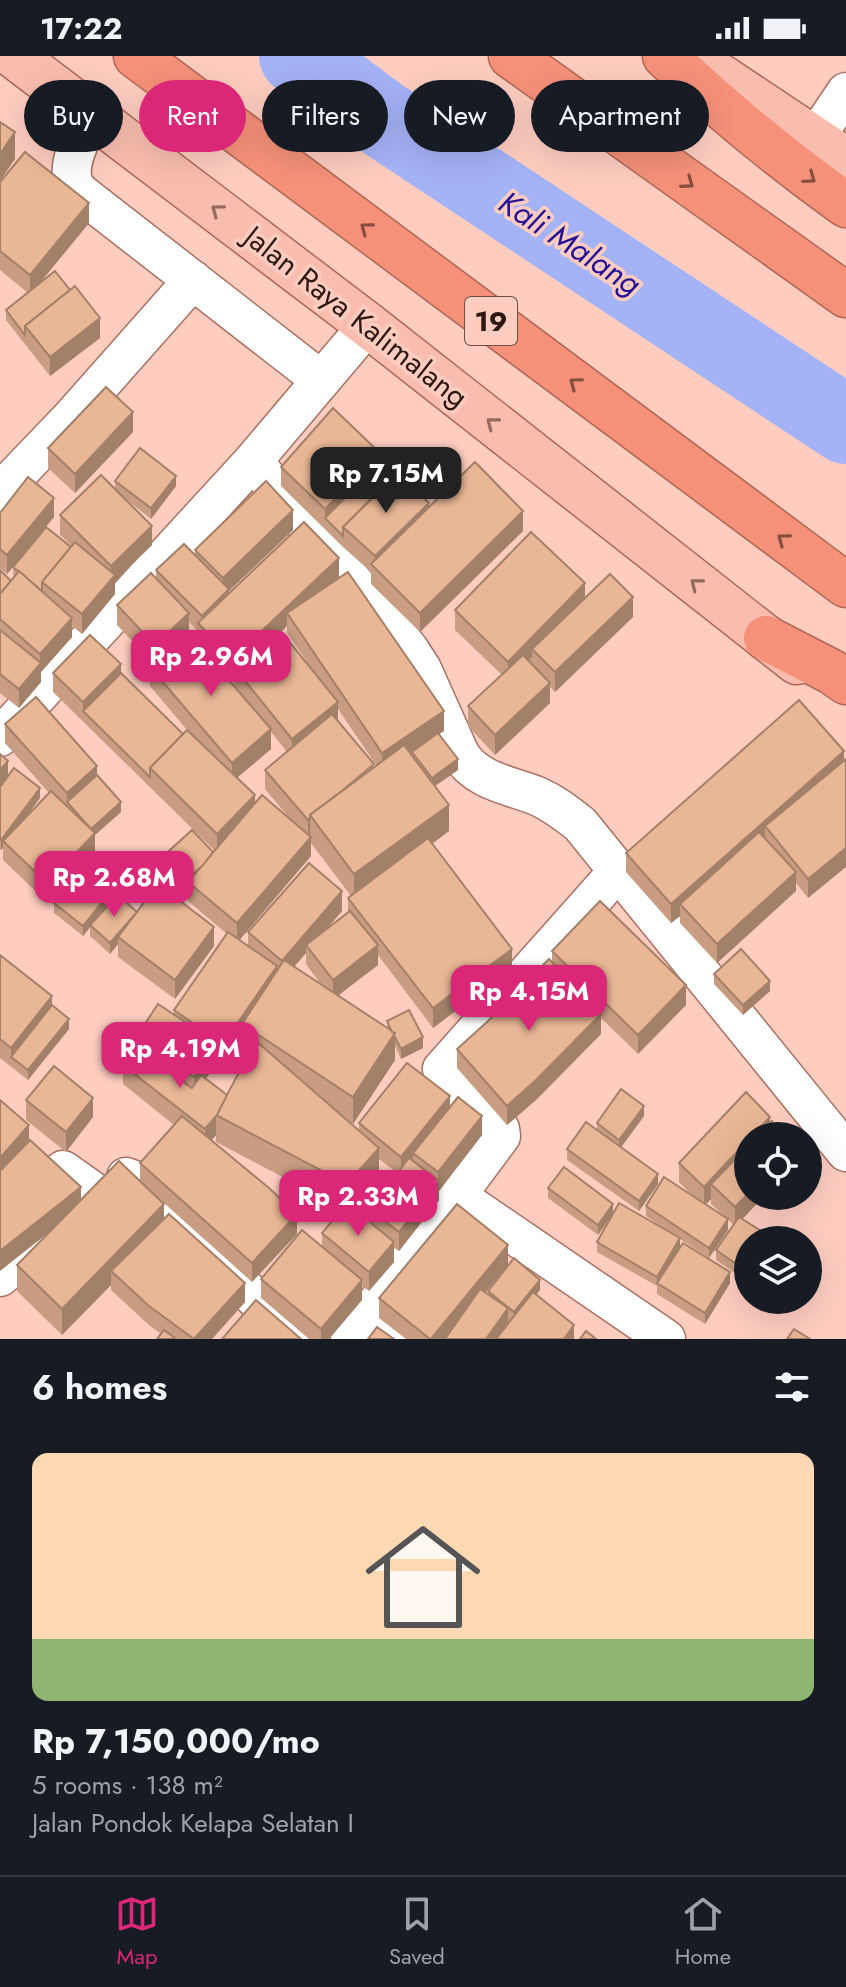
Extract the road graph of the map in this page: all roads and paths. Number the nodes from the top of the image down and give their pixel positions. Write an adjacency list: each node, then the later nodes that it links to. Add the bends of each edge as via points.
1 (14, 56): 6 (main road, Jalan Raya Kalimalang)
2 (136, 56): 18 (highway, 19, one-way to 2)
3 (511, 56): 13 (highway, one-way to 13)
4 (665, 56): 11 (highway, one-way to 11, via 719,107)
5 (690, 56): 9 (main road)
6 (46, 80)
7 (846, 92): 9 (street)
8 (123, 139): 14 (main road, Jalan Raya Kalimalang, one-way to 8)
9 (830, 149)
10 (76, 152): 12 (street, via 71,175 75,186)
11 (846, 205)
12 (193, 280): 15 (street); 17 (street)
13 (846, 295)
14 (368, 325): 15 (street); 19 (main road, Jalan Raya Kalimalang, one-way to 14)
15 (321, 380): 16 (street)
16 (253, 461): 22 (street); 23 (street, via 409,649 466,764 490,780 565,811)
17 (0, 492)
18 (846, 585)
19 (766, 638): 20 (highway); 21 (main road, Jalan Raya Kalimalang)
20 (846, 682)
21 (846, 700)
22 (0, 737)
23 (618, 871): 24 (street); 27 (street, via 442,1069 502,1132)
24 (846, 1152)
25 (63, 1170): 26 (street)
26 (97, 1194): 28 (street); 30 (street, via 118,1177 137,1181)
27 (457, 1196): 29 (street); 31 (street)
28 (0, 1277)
29 (371, 1332)
30 (296, 1339)
31 (666, 1339)

